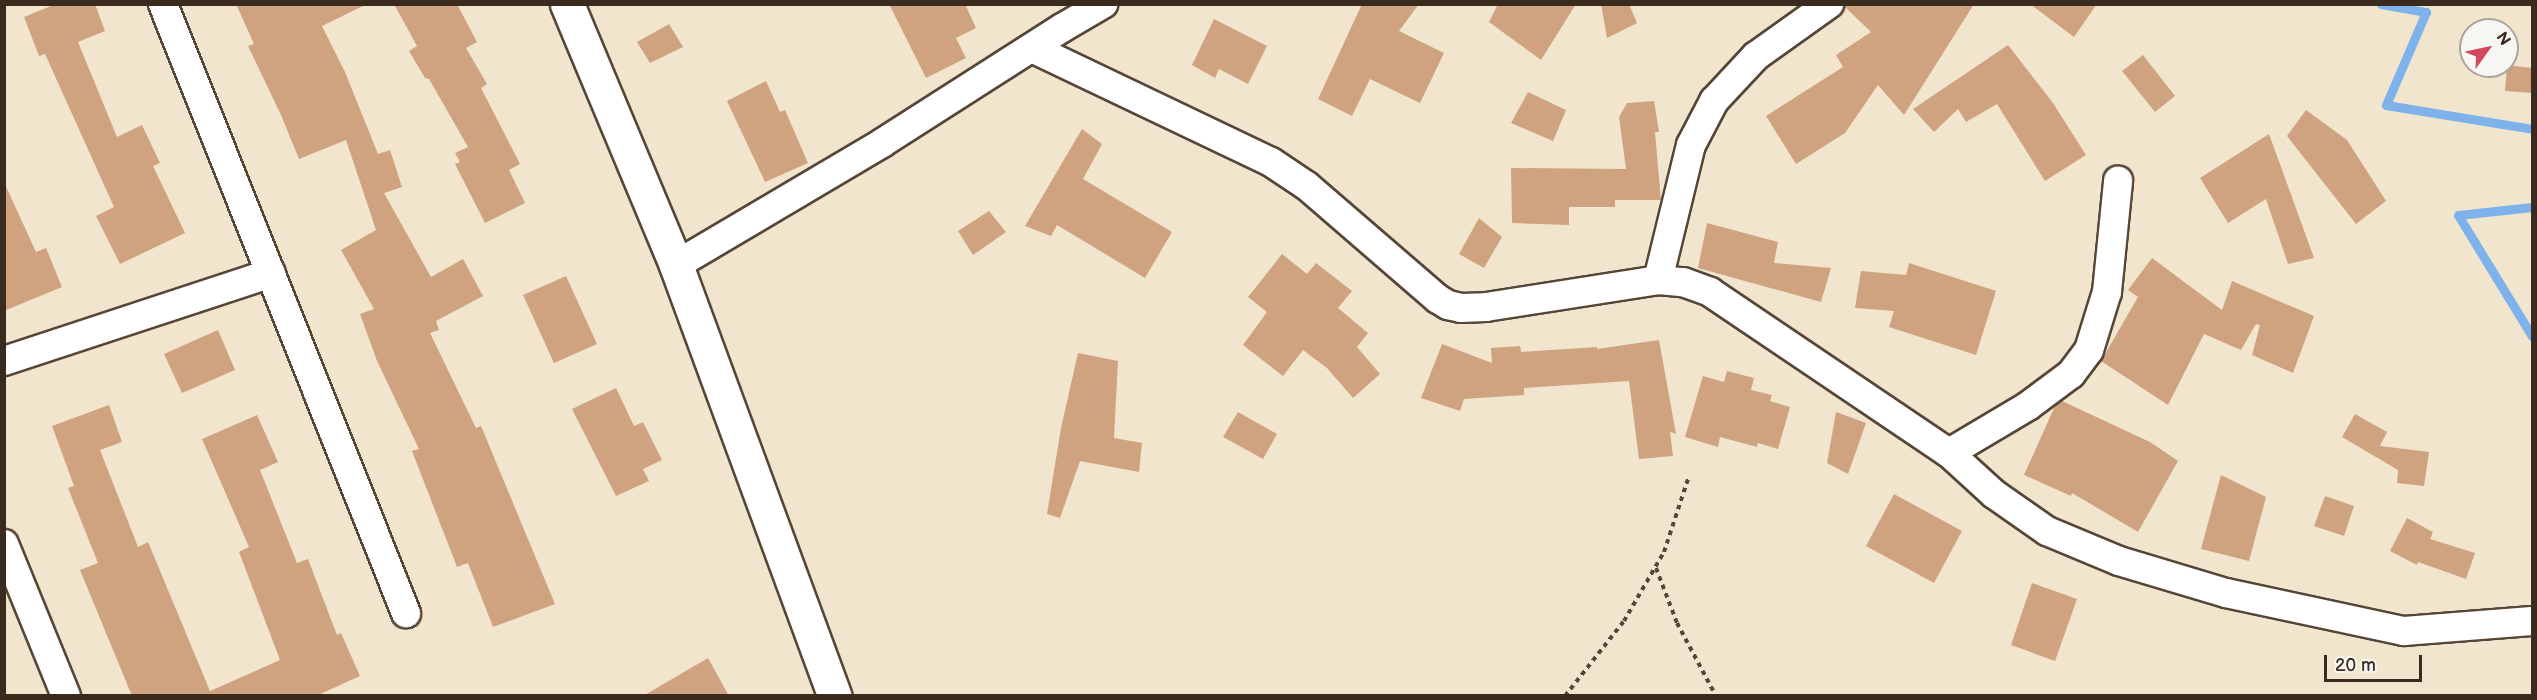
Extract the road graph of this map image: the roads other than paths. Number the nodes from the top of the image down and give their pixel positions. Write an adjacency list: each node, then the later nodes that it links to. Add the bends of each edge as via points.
1 (163, 4): 8 (street)
2 (567, 4): 7 (main road)
3 (1103, 4): 5 (street)
4 (1829, 4): 9 (street, via 1756,56 1714,101 1691,145)
5 (1032, 48): 7 (street, via 882,143); 9 (street, via 1272,162 1448,305 1486,308)
6 (2118, 181): 11 (street, via 2107,292 2089,350 2071,374 2054,387)
7 (676, 265): 16 (main road)
8 (271, 273): 10 (street); 13 (street)
9 (1658, 280): 11 (street, via 1683,282 1710,292)
10 (4, 361)
11 (1949, 453): 14 (street, via 1994,494 2047,531 2119,561 2226,593 2404,631)
12 (4, 544): 15 (street)
13 (406, 613)
14 (2532, 621)
15 (66, 696)
16 (835, 696)

